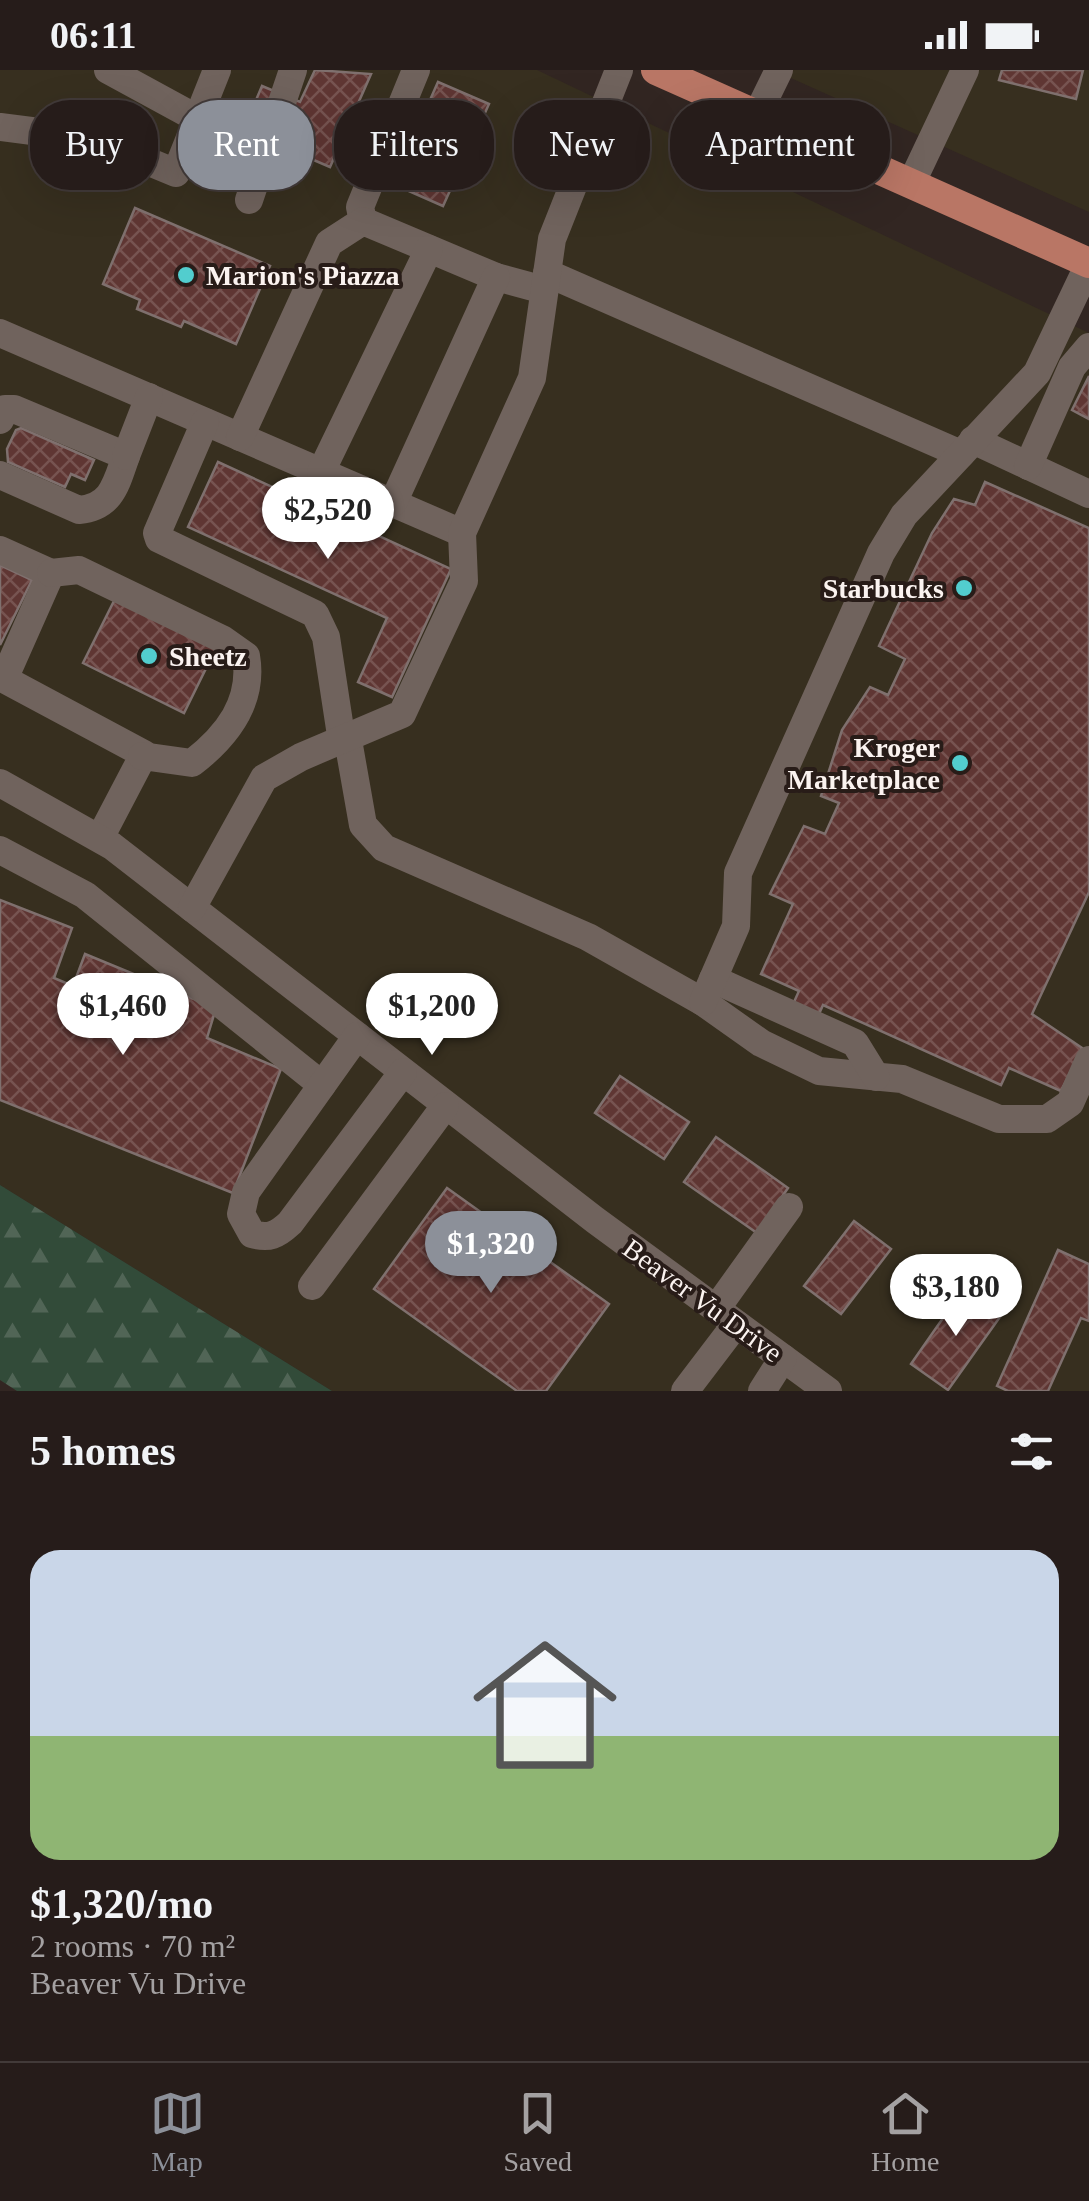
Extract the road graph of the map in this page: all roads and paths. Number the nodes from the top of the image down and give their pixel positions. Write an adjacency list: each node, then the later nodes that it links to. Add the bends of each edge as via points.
1 (108, 70): 12 (street)
2 (217, 70): 9 (street)
3 (293, 70): 17 (street)
4 (416, 70): 18 (street, via 360,207)
5 (620, 70): 22 (street, via 552,239)
6 (656, 70): 10 (main road)
7 (779, 70): 11 (street)
8 (965, 70): 16 (street)
9 (205, 100)
10 (723, 100)
11 (764, 100)
12 (178, 107)
13 (0, 127): 14 (street, via 94,140 176,173)
14 (178, 168)
15 (890, 175): 16 (main road)
16 (911, 184): 20 (main road)
17 (248, 200)
18 (363, 221): 19 (street); 28 (street, via 329,242)
19 (430, 248): 21 (street); 32 (street)
20 (1089, 264): 29 (street, via 1037,373)
21 (496, 278): 22 (street); 35 (street)
22 (546, 282): 29 (street); 36 (street, via 532,378)
23 (0, 333): 25 (street)
24 (1089, 346): 31 (street, via 1072,367)
25 (150, 397): 27 (street); 30 (street)
26 (0, 420): 30 (street, via 5,409 14,408)
27 (205, 422): 28 (street); 39 (street, via 159,539 315,614 326,637)
28 (240, 437): 32 (street)
29 (967, 447): 31 (street); 45 (street, via 904,515 882,554 738,873 736,926)
30 (126, 456): 33 (street, via 109,498 90,509)
31 (1028, 466): 34 (street)
32 (321, 472): 35 (street)
33 (0, 476)
34 (1089, 494)
35 (393, 503): 36 (street)
36 (462, 533): 39 (street, via 464,582 402,714)
37 (0, 550): 38 (street)
38 (51, 573): 40 (street, via 4,678); 40 (street, via 79,570 246,656 251,683 224,738 192,763)
39 (345, 741): 44 (street, via 264,778); 45 (street, via 362,824 384,848)
40 (142, 756): 42 (street)
41 (0, 782): 42 (street, Beaver Vu Drive)
42 (100, 838): 44 (street, Beaver Vu Drive)
43 (0, 850): 50 (street, via 85,895)
44 (192, 908): 46 (street, Beaver Vu Drive)
45 (708, 991): 49 (street, via 761,1043 820,1071); 49 (street, via 855,1043)
46 (357, 1036): 48 (street, Beaver Vu Drive); 50 (street)
47 (1089, 1060): 49 (street, via 1070,1102 1047,1119 999,1119 902,1079)
48 (404, 1072): 50 (street, via 290,1223 264,1238 252,1234 240,1214 246,1192); 51 (street, Beaver Vu Drive)
49 (876, 1077)
50 (322, 1085)
51 (445, 1106): 53 (street); 54 (street, Beaver Vu Drive)
52 (790, 1207): 54 (street)
53 (312, 1286)
54 (726, 1316): 55 (street, Beaver Vu Drive); 56 (street)
55 (782, 1358): 57 (street); 58 (street, Beaver Vu Drive)
56 (686, 1391)
57 (762, 1391)
58 (828, 1391)

